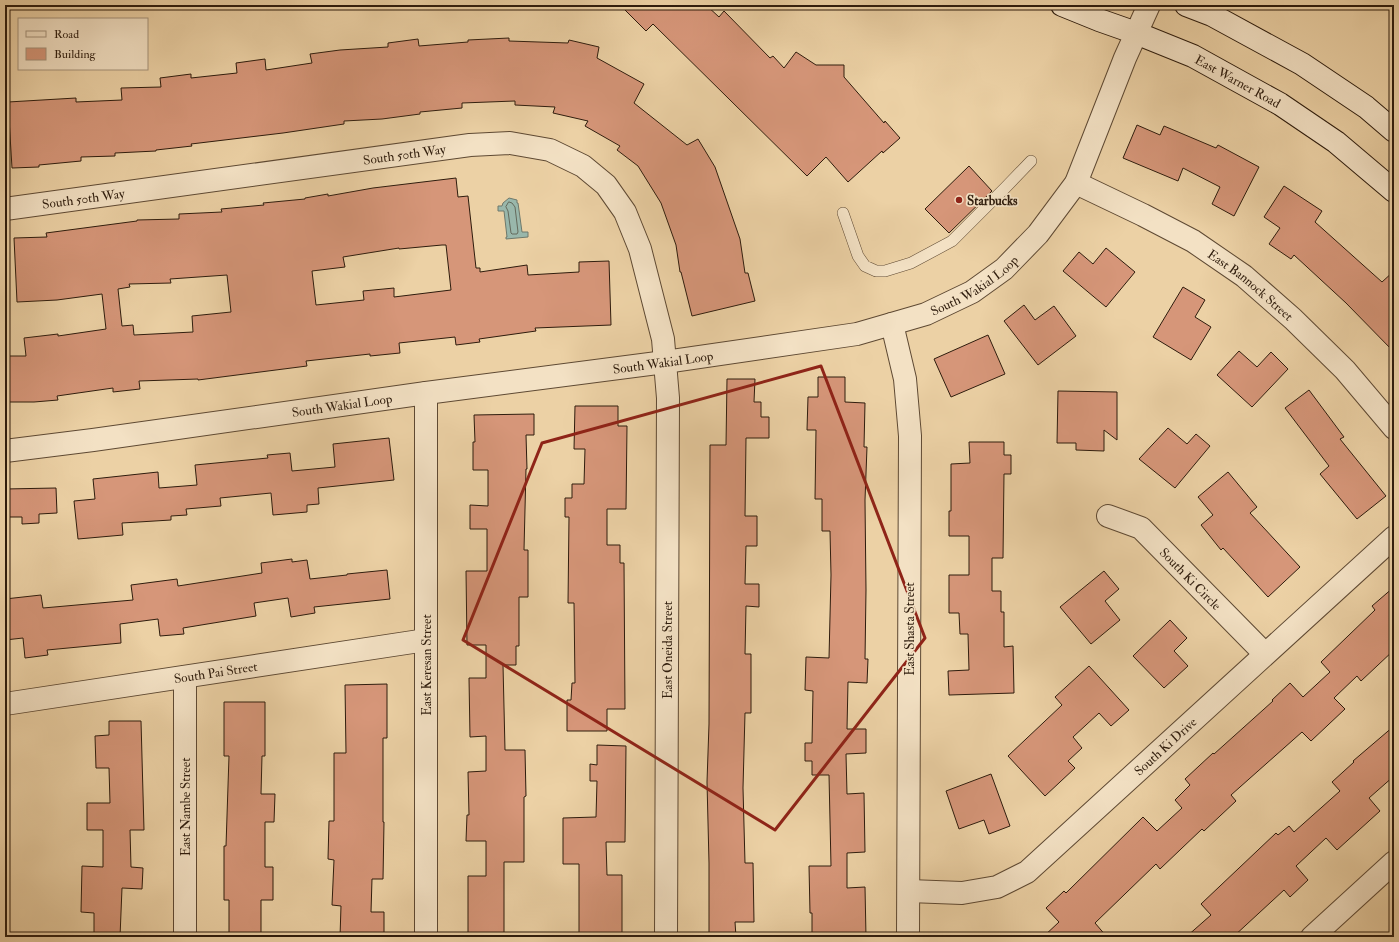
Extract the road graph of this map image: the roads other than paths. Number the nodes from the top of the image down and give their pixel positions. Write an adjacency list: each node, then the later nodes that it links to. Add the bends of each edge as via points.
1 (1062, 5): 4 (street, East Warner Road)
2 (1149, 5): 4 (street, South Wakial Loop)
3 (1186, 5): 5 (street, via 1212,15 1302,64 1366,107)
4 (1136, 33): 7 (street, South Wakial Loop); 8 (street, East Warner Road, via 1193,56 1280,104 1336,142)
5 (1394, 132)
6 (1030, 160): 10 (lane, via 952,241 911,263 885,272 876,272 865,266 858,256)
7 (1076, 183): 11 (street, South Wakial Loop, via 1038,234 1004,269 972,292 926,314); 14 (street, East Bannock Street, via 1193,241 1244,276 1345,370)
8 (1394, 191)
9 (5, 209): 12 (street, South 50th Way, via 470,145 510,143 550,150 583,166 606,185 625,212 640,248 663,339)
10 (843, 213)
11 (892, 324): 12 (street, South Wakial Loop, via 857,334); 23 (street, East Shasta Street, via 905,380 910,436)
12 (665, 362): 13 (street, South Wakial Loop); 26 (street, East Oneida Street, via 668,398)
13 (426, 393): 15 (street, South Wakial Loop); 18 (street, East Keresan Street)
14 (1394, 428)
15 (5, 451)
16 (1108, 516): 19 (street, South Ki Circle, via 1141,528)
17 (1394, 537): 19 (street, South Ki Drive)
18 (426, 640): 20 (street, South Pai Street); 25 (street, East Keresan Street)
19 (1265, 654): 23 (street, South Ki Drive, via 1027,872 997,887 962,893)
20 (185, 677): 21 (street, South Pai Street); 24 (street, East Nambe Street)
21 (5, 704)
22 (1394, 862): 28 (street)
23 (908, 891): 27 (street, East Shasta Street)
24 (185, 937)
25 (426, 937)
26 (666, 937)
27 (908, 937)
28 (1312, 937)

